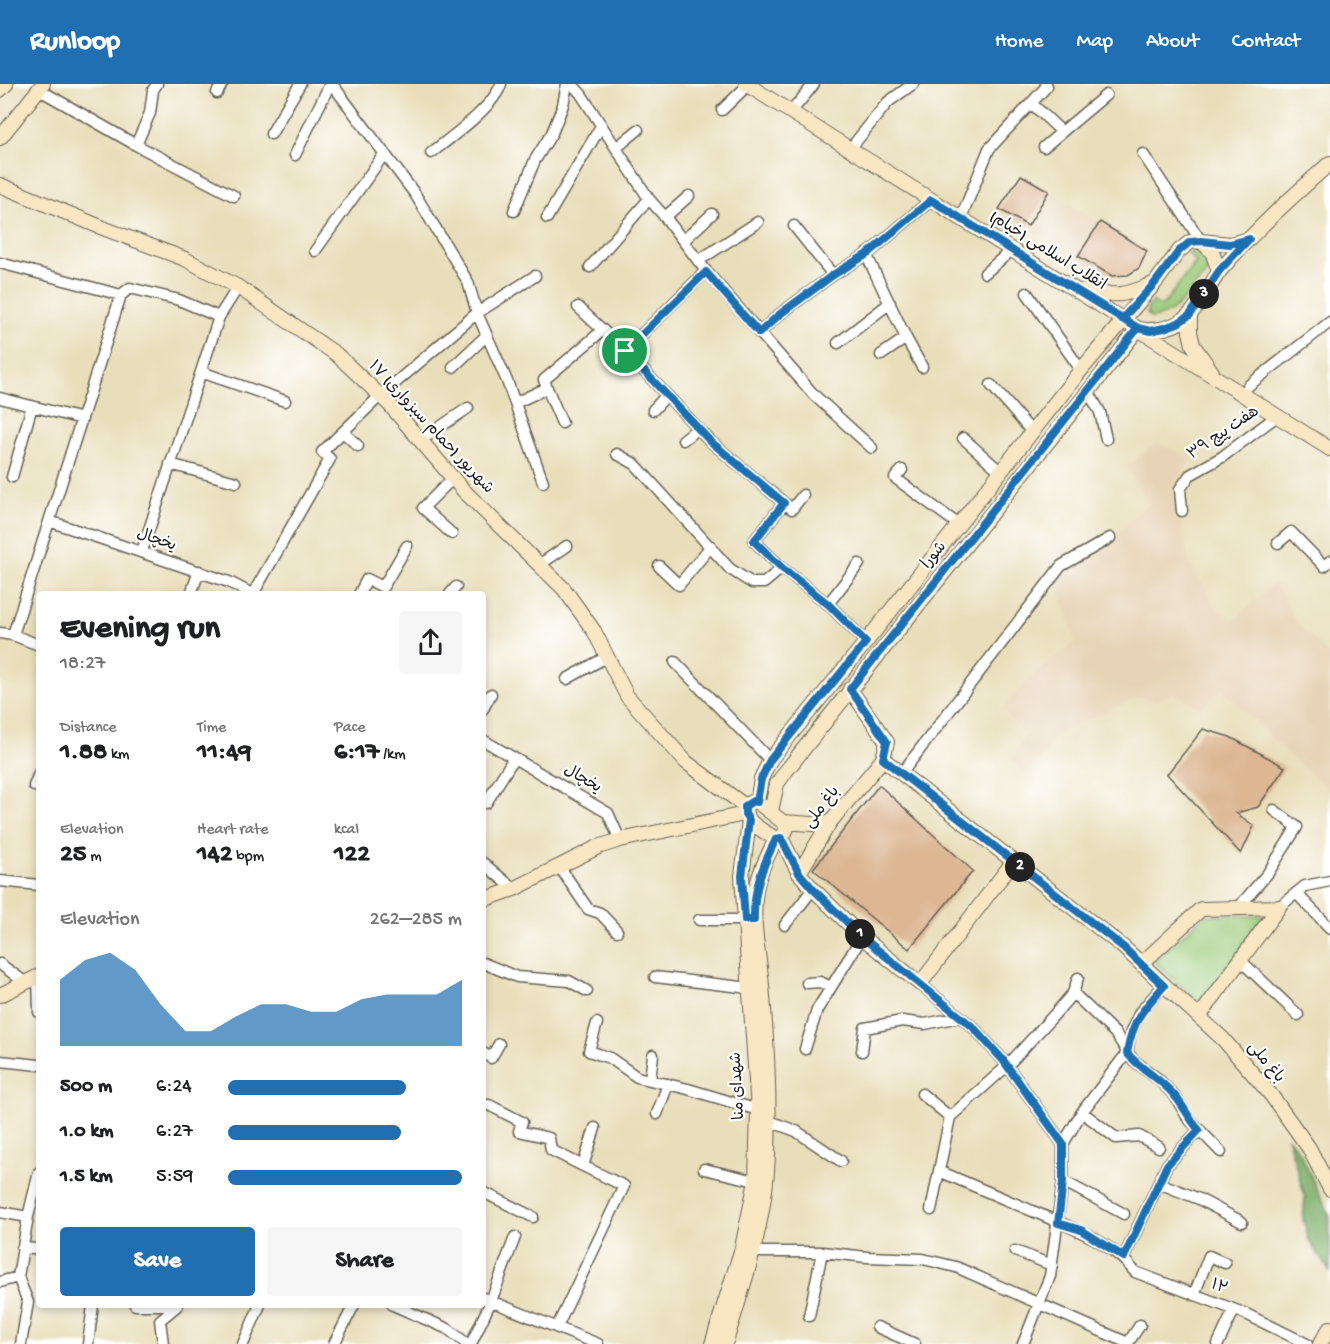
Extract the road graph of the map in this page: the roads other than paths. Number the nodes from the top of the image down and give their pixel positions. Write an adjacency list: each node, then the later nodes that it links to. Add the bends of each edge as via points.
1 (6, 84): 13 (street)
2 (157, 84): 23 (street)
3 (300, 84): 21 (street)
4 (331, 84): 27 (street); 30 (street)
5 (501, 84): 28 (street, via 488,104)
6 (567, 84): 37 (street, via 552,133)
7 (572, 84): 18 (street)
8 (814, 84): 17 (street)
9 (913, 84): 26 (street, via 888,102)
10 (1046, 84): 15 (street)
11 (747, 85): 16 (street); 17 (street, انقلاب اسلامی (خیام))
12 (40, 87): 22 (street); 23 (street)
13 (0, 90)
14 (1106, 95): 20 (street)
15 (1031, 103): 20 (street); 41 (street, via 989,149)
16 (722, 110)
17 (791, 112): 26 (street, انقلاب اسلامی (خیام))
18 (601, 126): 25 (street); 40 (street)
19 (638, 130): 25 (street)
20 (1061, 131): 24 (street)
21 (271, 134)
22 (0, 138)
23 (136, 145): 33 (street)
24 (1044, 147)
25 (616, 148): 35 (street)
26 (850, 149): 36 (street, انقلاب اسلامی (خیام))
27 (385, 153): 48 (street); 65 (street, via 415,194 468,282)
28 (431, 153)
29 (1143, 154): 46 (street)
30 (295, 155)
31 (1330, 163): 44 (street)
32 (0, 185): 59 (street, ۱۷ شهریور (حمام سبزواری), via 185,259)
33 (234, 196)
34 (689, 196): 39 (street)
35 (649, 200): 39 (street); 52 (street)
36 (931, 200): 41 (street, انقلاب اسلامی (خیام)); 49 (street)
37 (513, 211)
38 (712, 214): 45 (street)
39 (665, 217): 45 (street)
40 (547, 218)
41 (961, 218): 47 (street, انقلاب اسلامی (خیام))
42 (758, 222): 50 (street)
43 (794, 226): 56 (street)
44 (1249, 239): 46 (street, via 1230,244); 53 (street)
45 (684, 241): 50 (street)
46 (1201, 241): 53 (street, via 1212,252); 58 (street, شورا, via 1190,242 1179,251)
47 (1012, 250): 55 (street); 60 (street, انقلاب اسلامی (خیام))
48 (315, 252)
49 (866, 254): 56 (street); 63 (street)
50 (698, 261): 54 (street)
51 (0, 262): 62 (street)
52 (590, 267)
53 (1219, 271): 66 (street)
54 (706, 272): 72 (street); 76 (street)
55 (985, 273)
56 (833, 275): 72 (street)
57 (535, 276): 65 (street)
58 (1155, 283): 60 (street, via 1116,296); 68 (street, شورا)
59 (238, 288): 67 (street); 87 (street, ۱۷ شهریور (حمام سبزواری), via 336,354)
60 (1076, 290): 68 (street, انقلاب اسلامی (خیام))
61 (1026, 292): 80 (street)
62 (121, 295): 67 (street, via 130,288 179,300); 96 (street)
63 (890, 303): 74 (street); 75 (street)
64 (578, 307): 71 (street)
65 (477, 312): 73 (street); 87 (street)
66 (1190, 315): 70 (street, via 1164,328); 82 (street, via 1193,345)
67 (219, 317): 81 (street)
68 (1122, 319): 70 (street, انقلاب اسلامی (خیام)); 80 (street, شورا)
69 (1330, 322): 84 (street)
70 (1138, 328): 82 (street, انقلاب اسلامی (خیام)); 86 (street, شورا)
71 (603, 330): 76 (street); 85 (street, via 544,380)
72 (759, 333): 106 (street, via 814,395)
73 (486, 336): 78 (street); 91 (street)
74 (906, 338): 77 (street); 79 (street)
75 (838, 343)
76 (625, 351): 88 (street)
77 (881, 355)
78 (453, 367)
79 (922, 367)
80 (1081, 370): 100 (street, شورا)
81 (201, 372): 90 (street); 109 (street)
82 (1214, 377): 95 (street, انقلاب اسلامی (خیام))
83 (991, 385): 100 (street)
84 (1248, 386)
85 (547, 388): 91 (street); 97 (street)
86 (1088, 391): 102 (street, via 1100,412); 146 (street, شورا)
87 (380, 396): 99 (street); 103 (street, ۱۷ شهریور (حمام سبزواری))
88 (666, 396): 94 (street); 98 (street)
89 (0, 398): 92 (street)
90 (285, 401)
91 (515, 403): 115 (street)
92 (32, 406): 96 (street); 112 (street)
93 (468, 408): 103 (street)
94 (653, 410)
95 (1277, 416): 107 (street, انقلاب اسلامی (خیام)); 118 (street, هفت پیچ ۳۹, via 1222,457 1190,474 1180,489)
96 (82, 419): 119 (street)
97 (562, 423)
98 (698, 428): 104 (street); 117 (street)
99 (343, 432): 105 (street); 136 (street, via 322,452 330,459)
100 (1032, 432): 111 (street, شورا)
101 (963, 438): 111 (street)
102 (1106, 439)
103 (421, 440): 113 (street, ۱۷ شهریور (حمام سبزواری))
104 (683, 440)
105 (358, 446)
106 (872, 448)
107 (1330, 449)
108 (617, 453): 126 (street, via 635,464)
109 (171, 464): 114 (street); 127 (street)
110 (902, 470): 120 (street, via 895,478)
111 (1001, 472): 120 (street, شورا)
112 (12, 477)
113 (453, 478): 121 (street, via 423,508); 130 (street, ۱۷ شهریور (حمام سبزواری))
114 (236, 482)
115 (543, 482)
116 (803, 495): 117 (street, via 792,509)
117 (784, 503): 132 (street, via 754,541)
118 (1182, 511)
119 (49, 521): 127 (street, یخچال); 140 (street)
120 (959, 525): 141 (street, شورا)
121 (452, 534)
122 (1110, 538): 153 (street, via 1061,566)
123 (1278, 543): 128 (street, via 1291,532 1324,566)
124 (407, 546): 137 (street, via 383,587 367,579)
125 (567, 546): 130 (street)
126 (711, 546): 131 (street, via 679,585); 132 (street, via 730,569 752,583 764,583)
127 (142, 551): 133 (street, یخچال)
128 (1330, 561)
129 (860, 564): 138 (street)
130 (539, 565): 143 (street, ۱۷ شهریور (حمام سبزواری), via 564,589)
131 (659, 566)
132 (782, 568): 138 (street)
133 (199, 571): 134 (street); 135 (street, یخچال)
134 (192, 591)
135 (246, 591)
136 (254, 591)
137 (361, 591)
138 (828, 604): 141 (street)
139 (0, 633): 140 (street)
140 (13, 635): 142 (street)
141 (866, 642): 152 (street, شورا)
142 (36, 644)
143 (608, 656): 145 (street); 158 (street, ۱۷ شهریور (حمام سبزواری), via 627,696 686,762)
144 (675, 662): 152 (street)
145 (567, 679)
146 (850, 689): 151 (street, via 887,742); 159 (street, شورا, via 777,784)
147 (491, 694): 148 (street)
148 (486, 703)
149 (486, 742): 150 (street, یخچال)
150 (514, 758): 156 (street); 163 (street, یخچال, via 608,813)
151 (883, 759): 153 (street, باغ ملی); 161 (street, باغ ملی)
152 (770, 760): 158 (street, شورا)
153 (901, 774): 164 (street, باغ ملی)
154 (36, 781): 155 (street)
155 (34, 786)
156 (486, 803)
157 (1274, 810): 176 (street, via 1297,827 1268,873)
158 (749, 811): 159 (street); 162 (street); 163 (street); 178 (street, شهدای منا, via 742,876)
159 (771, 811): 160 (street)
160 (783, 822): 161 (street); 162 (street, شهدای منا, via 786,831)
161 (830, 822): 167 (street, باغ ملی)
162 (778, 838): 167 (street); 178 (street, شهدای منا, via 764,863)
163 (620, 840): 166 (street)
164 (1013, 862): 186 (street, باغ ملی); 191 (street)
165 (486, 866): 171 (street)
166 (559, 866): 171 (street); 181 (street, via 588,909 600,913)
167 (799, 873): 172 (street)
168 (0, 881): 170 (street)
169 (1330, 881): 173 (street, via 1305,886)
170 (36, 885)
171 (514, 889): 174 (street)
172 (813, 889): 179 (street); 182 (street)
173 (1296, 893): 175 (street); 180 (street)
174 (486, 899)
175 (1279, 906): 176 (street); 183 (street)
176 (1238, 908): 186 (street, via 1201,909)
177 (699, 920): 178 (street)
178 (750, 920): 194 (street, شهدای منا); 219 (street, شهدای منا, via 766,1036)
179 (785, 925)
180 (1330, 928)
181 (617, 931)
182 (862, 937): 191 (street); 193 (street)
183 (1240, 960): 198 (street); 200 (street)
184 (0, 964): 189 (street)
185 (486, 964): 195 (street, via 517,976 568,981)
186 (1141, 964): 192 (street, باغ ملی)
187 (655, 977): 194 (street)
188 (1078, 978): 196 (street)
189 (34, 979): 197 (street)
190 (807, 983): 193 (street, via 820,982)
191 (920, 984): 199 (street)
192 (1164, 986): 200 (street, باغ ملی); 205 (street, via 1140,1012)
193 (831, 987): 203 (street, via 817,1010)
194 (750, 988): 215 (street, شهدای منا)
195 (587, 991)
196 (1073, 993): 205 (street, via 1115,1033); 210 (street)
197 (0, 996)
198 (1298, 1015)
199 (960, 1017): 204 (street, via 926,1024 902,1022 865,1028); 210 (street)
200 (1199, 1017): 233 (street, باغ ملی, via 1271,1095 1309,1148)
201 (597, 1023): 211 (street, via 588,1051)
202 (499, 1044): 206 (street, via 491,1058)
203 (805, 1050)
204 (862, 1051)
205 (1127, 1053): 216 (street); 221 (street, via 1175,1096)
206 (486, 1055)
207 (653, 1056): 211 (street)
208 (0, 1061): 209 (street)
209 (36, 1065)
210 (1007, 1066): 218 (street); 222 (street)
211 (650, 1080): 212 (street)
212 (668, 1084): 215 (street); 217 (street)
213 (922, 1094): 218 (street)
214 (486, 1105): 226 (street, via 522,1122 519,1131 549,1138 551,1150)
215 (758, 1110): 229 (street, شهدای منا)
216 (1082, 1112): 222 (street); 223 (street, via 1116,1138 1139,1136)
217 (657, 1114)
218 (950, 1117): 228 (street)
219 (769, 1121): 225 (street, via 796,1131); 246 (street, شهدای منا, via 765,1202)
220 (595, 1128): 226 (street)
221 (1199, 1130): 224 (street); 231 (street, via 1167,1165)
222 (1063, 1144): 230 (street)
223 (1159, 1147)
224 (1221, 1152)
225 (841, 1161)
226 (583, 1166): 266 (street, via 624,1186)
227 (704, 1169): 229 (street)
228 (939, 1171): 235 (street); 241 (street, ۱۲)
229 (756, 1181): 268 (street, شهدای منا)
230 (1063, 1181): 237 (street); 241 (street)
231 (1159, 1183): 240 (street); 248 (street)
232 (36, 1184): 238 (street)
233 (1330, 1189)
234 (486, 1194): 239 (street)
235 (931, 1210)
236 (0, 1212): 238 (street)
237 (1124, 1214)
238 (28, 1217): 243 (street)
239 (533, 1217)
240 (1242, 1222)
241 (1058, 1223): 248 (street, ۱۲, via 1081,1230); 250 (street)
242 (515, 1237): 254 (street)
243 (22, 1248): 244 (street); 251 (street)
244 (36, 1249)
245 (1015, 1251): 250 (street)
246 (752, 1252): 247 (street); 268 (street, شهدای منا)
247 (822, 1252): 256 (street, via 923,1259 956,1267); 264 (street)
248 (1124, 1257): 253 (street, ۱۲, via 1135,1272)
249 (1225, 1263): 253 (street, via 1209,1257)
250 (1052, 1265): 256 (street)
251 (18, 1277): 252 (street); 255 (street)
252 (0, 1281)
253 (1194, 1295): 263 (street, ۱۲)
254 (487, 1299): 266 (street)
255 (33, 1302): 269 (street)
256 (1038, 1304): 265 (street, via 1128,1343); 277 (street)
257 (93, 1308): 270 (street)
258 (175, 1308): 271 (street, via 160,1320)
259 (259, 1308): 272 (street)
260 (352, 1308): 273 (street)
261 (400, 1308): 274 (street, via 448,1329)
262 (483, 1308): 274 (street)
263 (1234, 1310): 278 (street); 279 (street, ۱۲)
264 (809, 1317)
265 (1140, 1325)
266 (556, 1327): 275 (street)
267 (877, 1327): 276 (street)
268 (717, 1343)
269 (21, 1344)
270 (88, 1344)
271 (163, 1344)
272 (243, 1344)
273 (334, 1344)
274 (469, 1344)
275 (598, 1344)
276 (915, 1344)
277 (1023, 1344)
278 (1218, 1344)
279 (1307, 1344)

